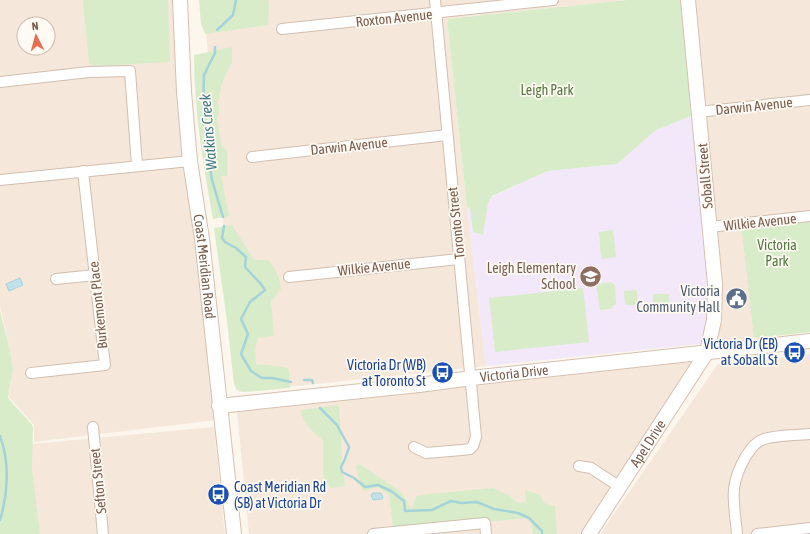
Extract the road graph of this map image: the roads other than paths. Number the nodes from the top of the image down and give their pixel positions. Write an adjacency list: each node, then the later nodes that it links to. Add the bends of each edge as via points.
1 (180, 0): 12 (main road, Coast Meridian Road)
2 (435, 0): 5 (street, Toronto Street)
3 (554, 0): 5 (street, Roxton Avenue)
4 (688, 0): 9 (main road, Soball Street)
5 (435, 13): 6 (street, Roxton Avenue); 10 (street, Toronto Street)
6 (282, 29)
7 (0, 82): 13 (street, via 89,72 130,71)
8 (810, 100): 9 (street, Darwin Avenue)
9 (698, 112): 17 (main road, Soball Street)
10 (447, 135): 11 (street, Darwin Avenue); 18 (street, Toronto Street)
11 (252, 157)
12 (190, 161): 13 (street); 26 (main road, Coast Meridian Road, via 202,239)
13 (137, 166): 14 (street)
14 (84, 171): 15 (street); 19 (street, Burkemont Place)
15 (0, 180)
16 (810, 216): 17 (street, Wilkie Avenue)
17 (709, 228): 23 (main road, Soball Street, via 715,306)
18 (459, 258): 20 (street, Wilkie Avenue); 25 (street, Toronto Street)
19 (95, 275): 21 (street); 24 (street, Burkemont Place, via 105,365)
20 (289, 277)
21 (56, 279)
22 (810, 341): 23 (main road, Victoria Drive)
23 (707, 352): 25 (main road, Victoria Drive); 31 (main road, Apel Drive)
24 (31, 373)
25 (471, 378): 26 (main road, Victoria Drive, via 419,386); 29 (street, Toronto Street, via 476,437 473,446 462,450 430,453)
26 (219, 406): 35 (main road, Coast Meridian Road)
27 (92, 428): 34 (street, Sefton Street)
28 (810, 434): 38 (street, via 764,438 751,448 737,473 733,490)
29 (414, 447)
30 (579, 466): 31 (street, via 591,468)
31 (620, 487): 33 (main road, Apel Drive)
32 (810, 528): 39 (street)
33 (594, 532)
34 (103, 534)
35 (234, 534)
36 (373, 534): 37 (street, via 485,523)
37 (486, 534)
38 (737, 534)
39 (757, 534)

